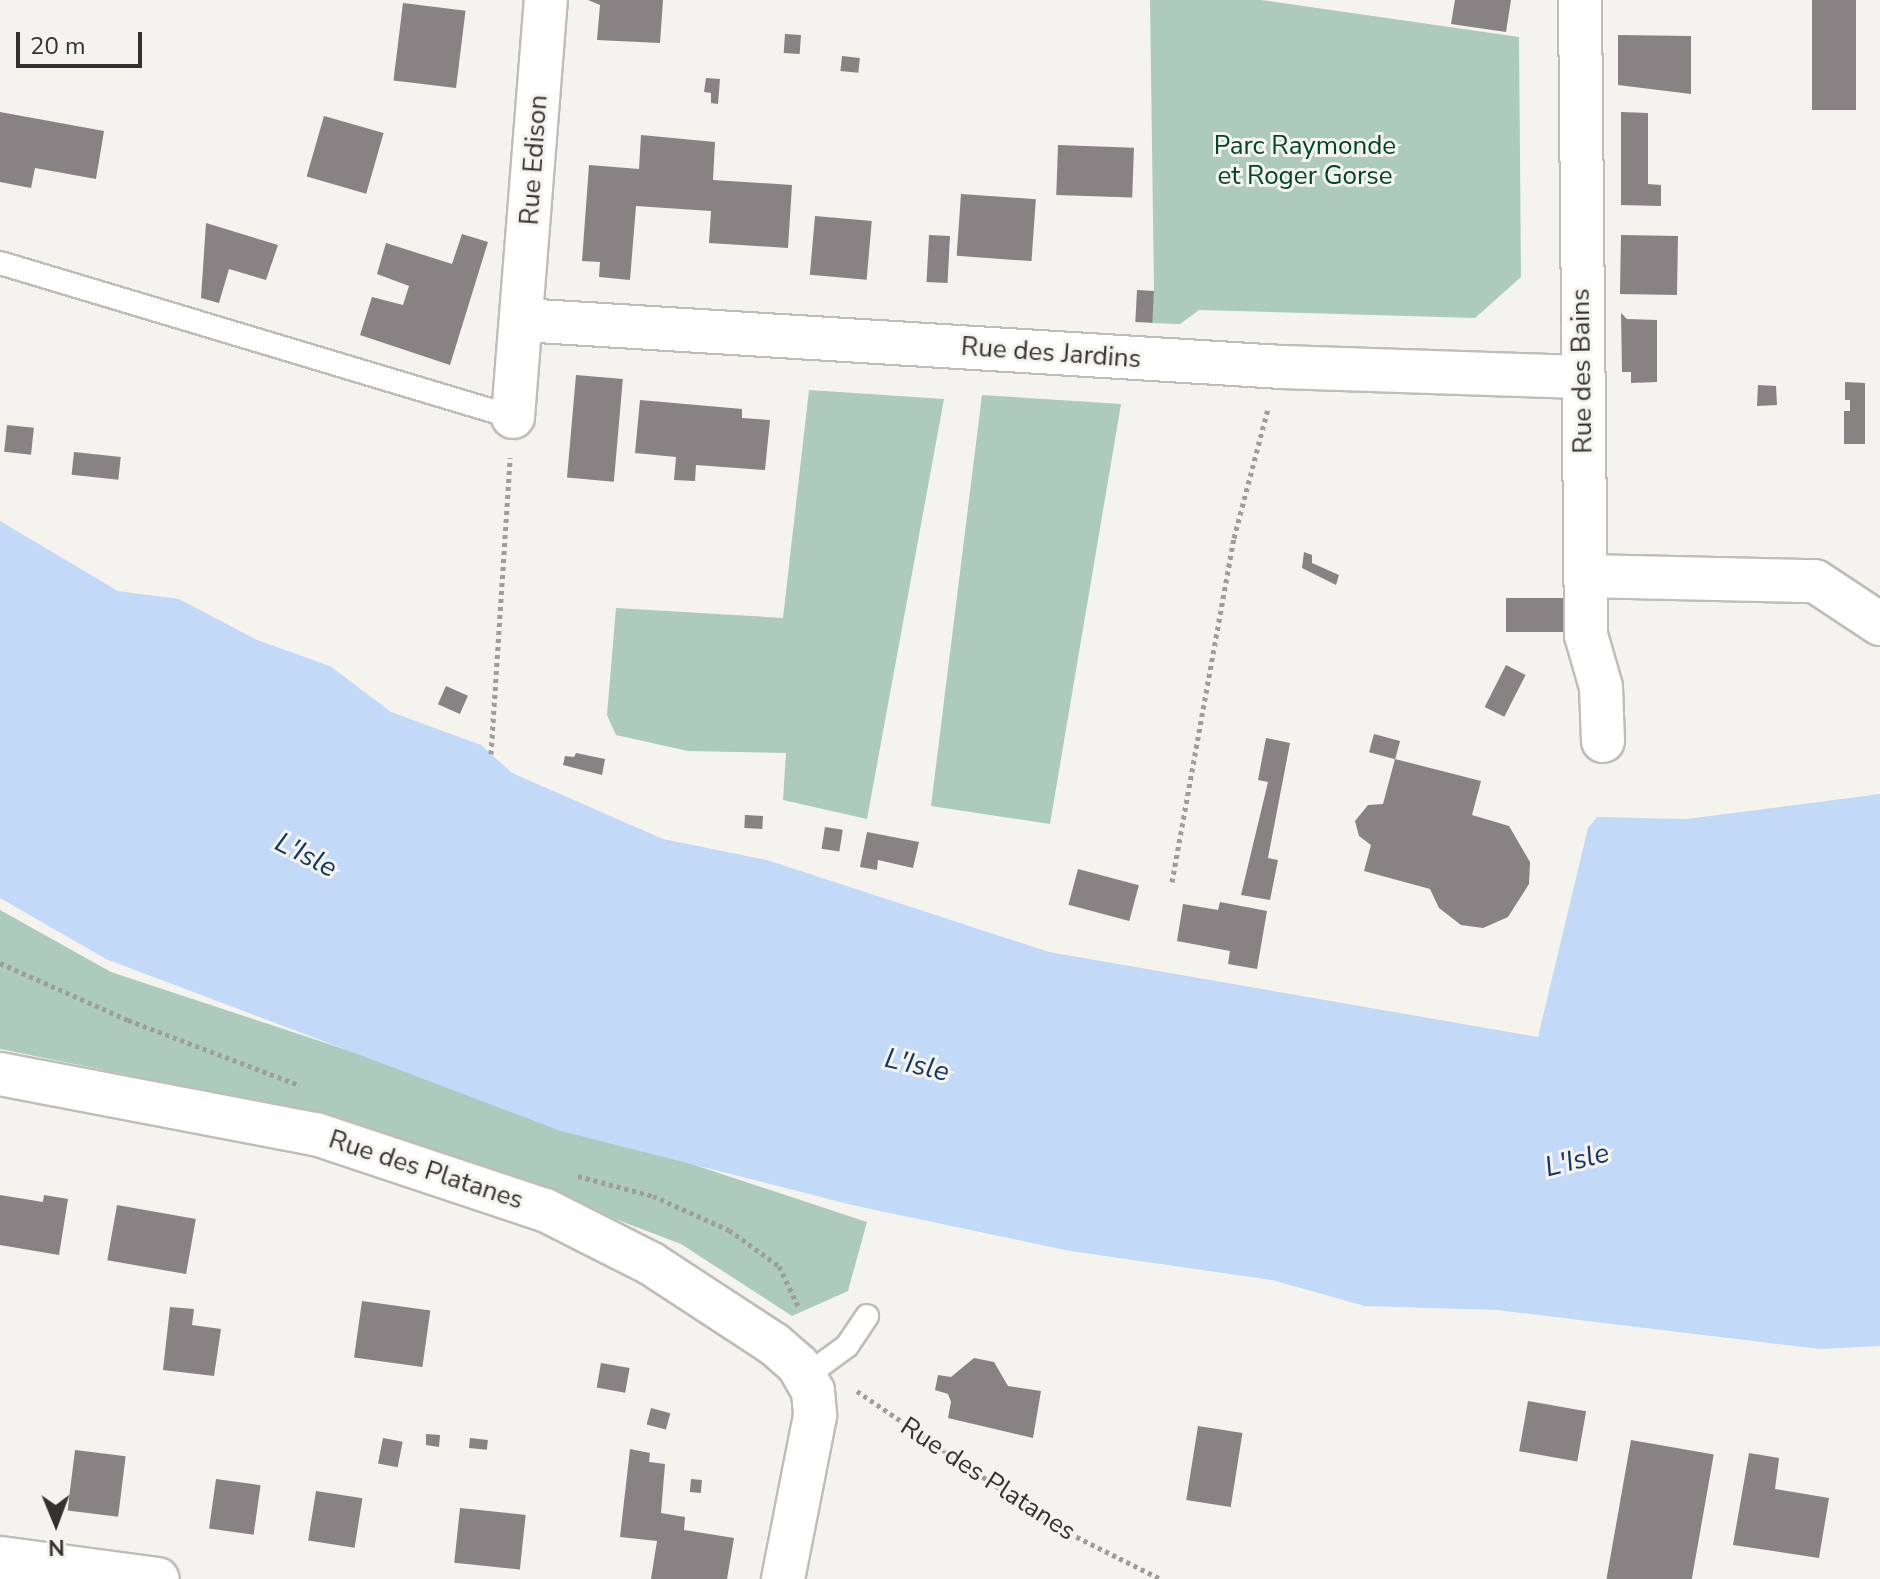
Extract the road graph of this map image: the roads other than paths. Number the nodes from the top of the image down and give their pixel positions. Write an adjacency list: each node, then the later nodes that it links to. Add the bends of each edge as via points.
1 (546, 0): 4 (street, Rue Edison)
2 (1580, 0): 5 (street, Rue des Bains)
3 (0, 263): 6 (lane)
4 (522, 320): 5 (street, Rue des Jardins, via 1281,367); 6 (street, Rue Edison)
5 (1581, 377): 7 (street, Rue des Bains)
6 (513, 417)
7 (1586, 576): 8 (street, via 1815,581); 9 (street, Rue des Bains, via 1586,635 1601,687)
8 (1880, 624)
9 (1603, 741)
10 (0, 1074): 12 (street, Rue des Platanes, via 316,1134 545,1210 650,1263)
11 (867, 1316): 12 (lane, via 847,1346)
12 (817, 1368): 15 (street, via 815,1416)
13 (0, 1558): 14 (street)
14 (158, 1579)
15 (783, 1579)

